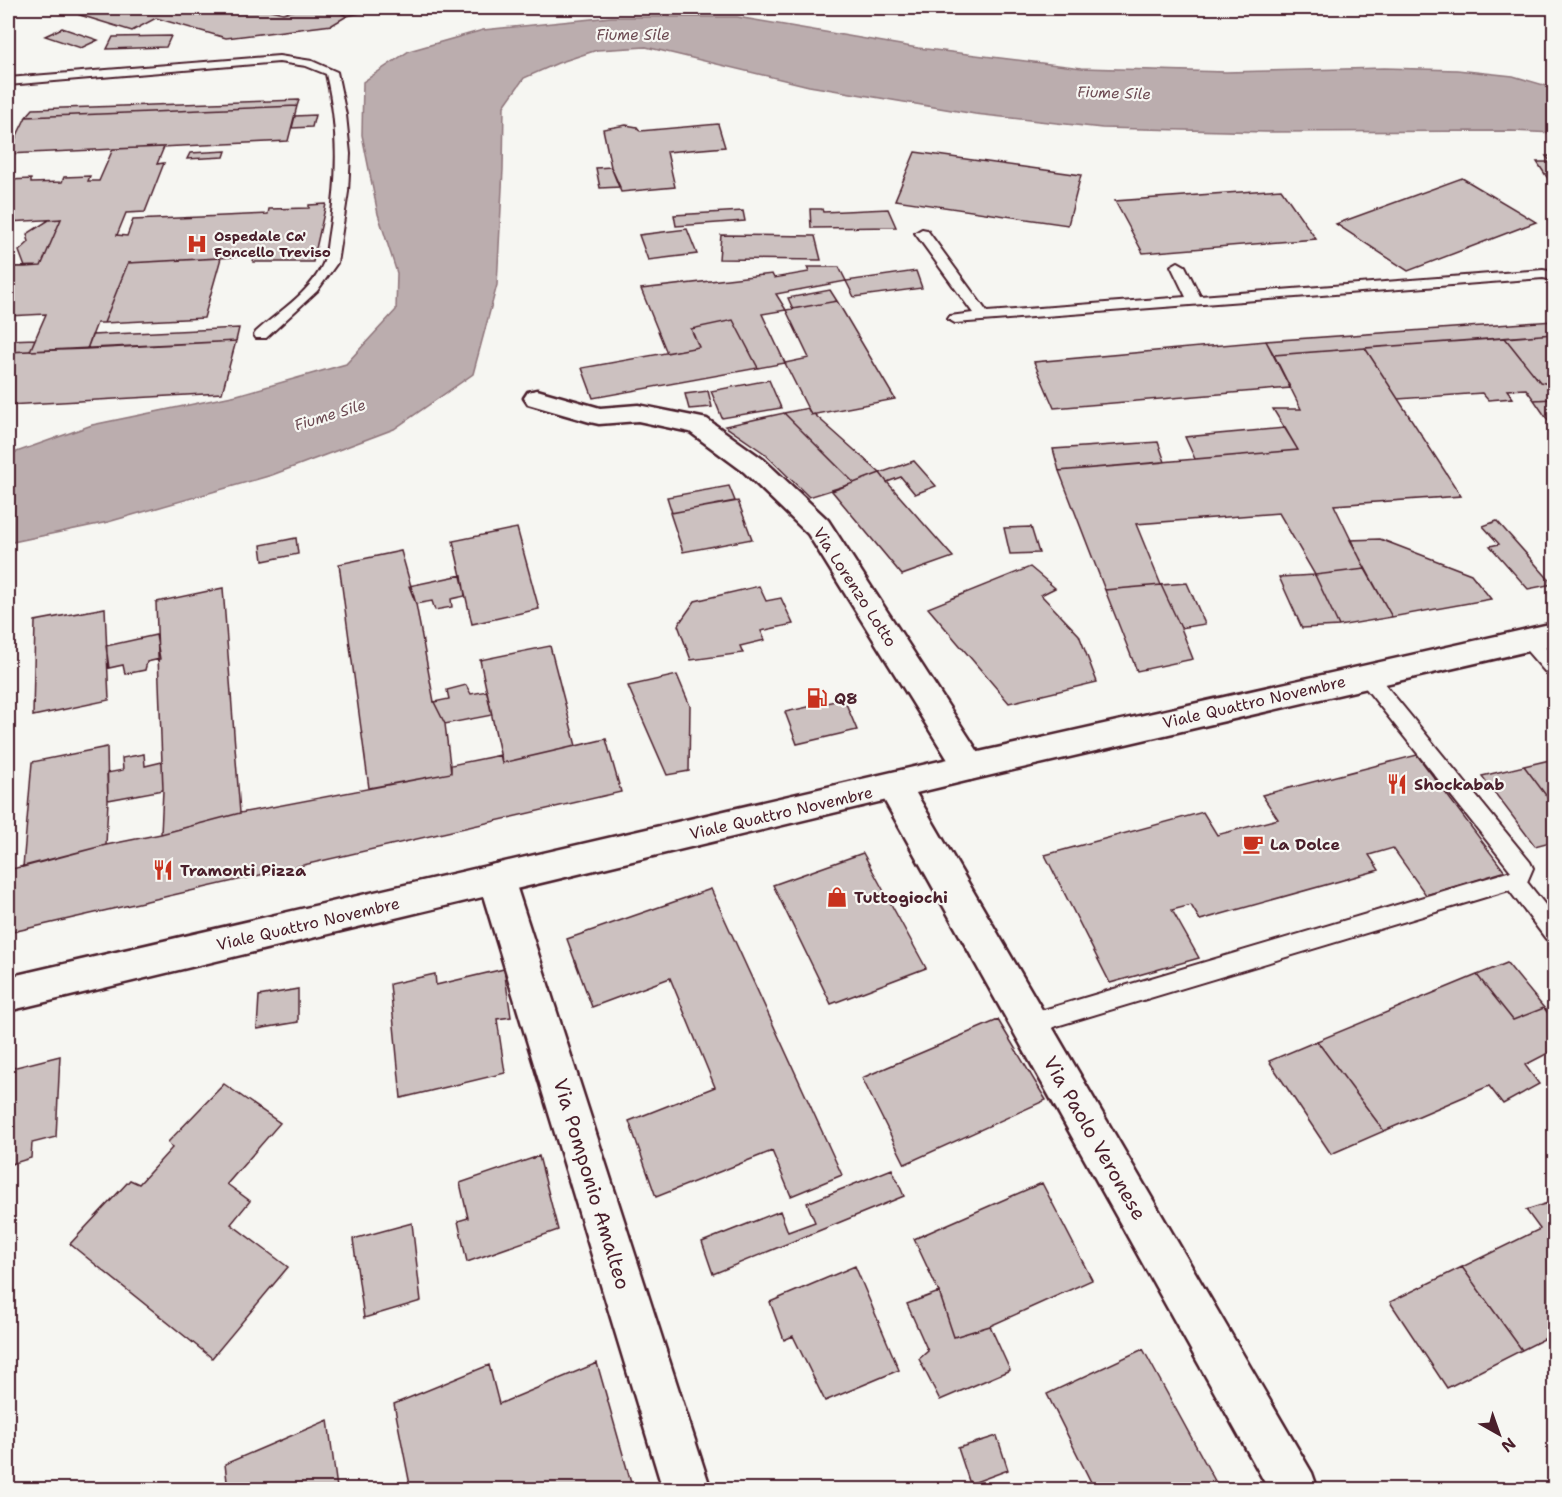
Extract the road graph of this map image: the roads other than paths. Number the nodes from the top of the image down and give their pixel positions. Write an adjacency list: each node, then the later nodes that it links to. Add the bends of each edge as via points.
1 (8, 81): 8 (lane, via 279,59 308,63 331,72 344,128 344,161 329,268)
2 (922, 233): 6 (lane)
3 (1178, 266): 5 (lane)
4 (1554, 276): 5 (lane)
5 (1195, 301): 6 (lane)
6 (982, 316): 7 (lane)
7 (955, 319)
8 (261, 335)
9 (537, 398): 13 (street, Via Lorenzo Lotto, via 599,416 638,413 698,425 754,466 818,527)
10 (1541, 637): 11 (lane); 12 (street, Viale Quattro Novembre)
11 (1554, 669)
12 (1367, 676): 13 (street, Viale Quattro Novembre); 16 (lane, via 1523,868)
13 (970, 767): 14 (street, Viale Quattro Novembre)
14 (894, 786): 15 (street, Viale Quattro Novembre); 19 (street, Via Paolo Veronese)
15 (496, 879): 18 (street, Viale Quattro Novembre); 20 (street, Via Pomponio Amalteo)
16 (1514, 881): 17 (lane); 19 (lane)
17 (1554, 933)
18 (8, 994)
19 (1030, 1024): 21 (street, Via Paolo Veronese)
20 (687, 1490)
21 (1295, 1490)

